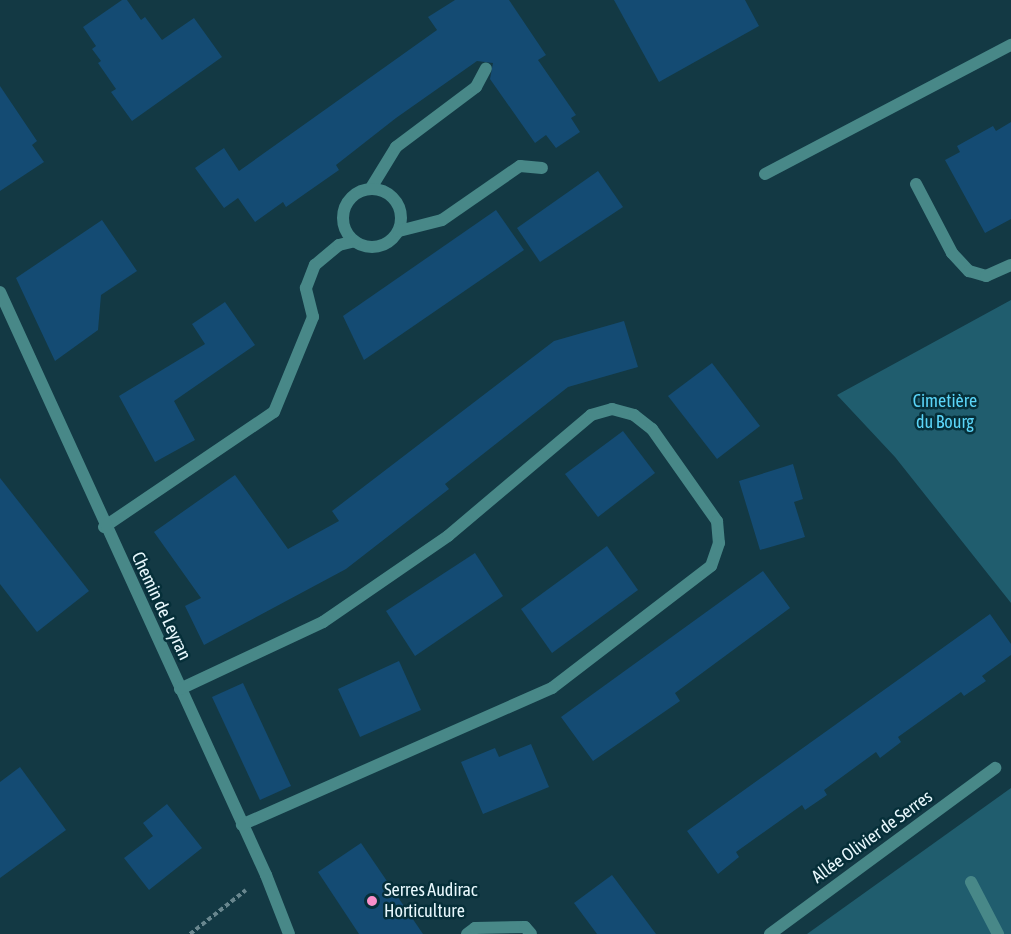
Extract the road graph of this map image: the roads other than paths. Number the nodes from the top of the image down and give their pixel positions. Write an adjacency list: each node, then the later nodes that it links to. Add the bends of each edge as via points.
1 (1011, 45): 4 (street)
2 (486, 68): 6 (street, via 476,87 396,147)
3 (542, 168): 7 (street, via 520,166 442,220)
4 (765, 174)
5 (916, 184): 9 (street, via 952,253 969,271 986,276)
6 (372, 188): 7 (street, via 382,189 398,202 402,222); 8 (street, via 354,194 344,209 344,227)
7 (399, 231): 8 (street, via 384,245 374,247)
8 (355, 241): 11 (street, via 339,245 315,265 306,288 313,317 274,412)
9 (1011, 265)
10 (0, 292): 11 (street, Chemin de Leyran)
11 (104, 527): 12 (street, Chemin de Leyran)
12 (180, 689): 14 (street, Chemin de Leyran); 14 (street, via 323,622 448,536 591,415 612,409 643,422 717,521 719,543 711,566 552,688)
13 (995, 768): 19 (street, Allée Olivier de Serres)
14 (242, 825): 16 (street, Chemin de Leyran)
15 (971, 882): 20 (street)
16 (289, 934)
17 (467, 934): 18 (street, via 475,928 525,927)
18 (531, 934)
19 (770, 934)
20 (998, 934)

